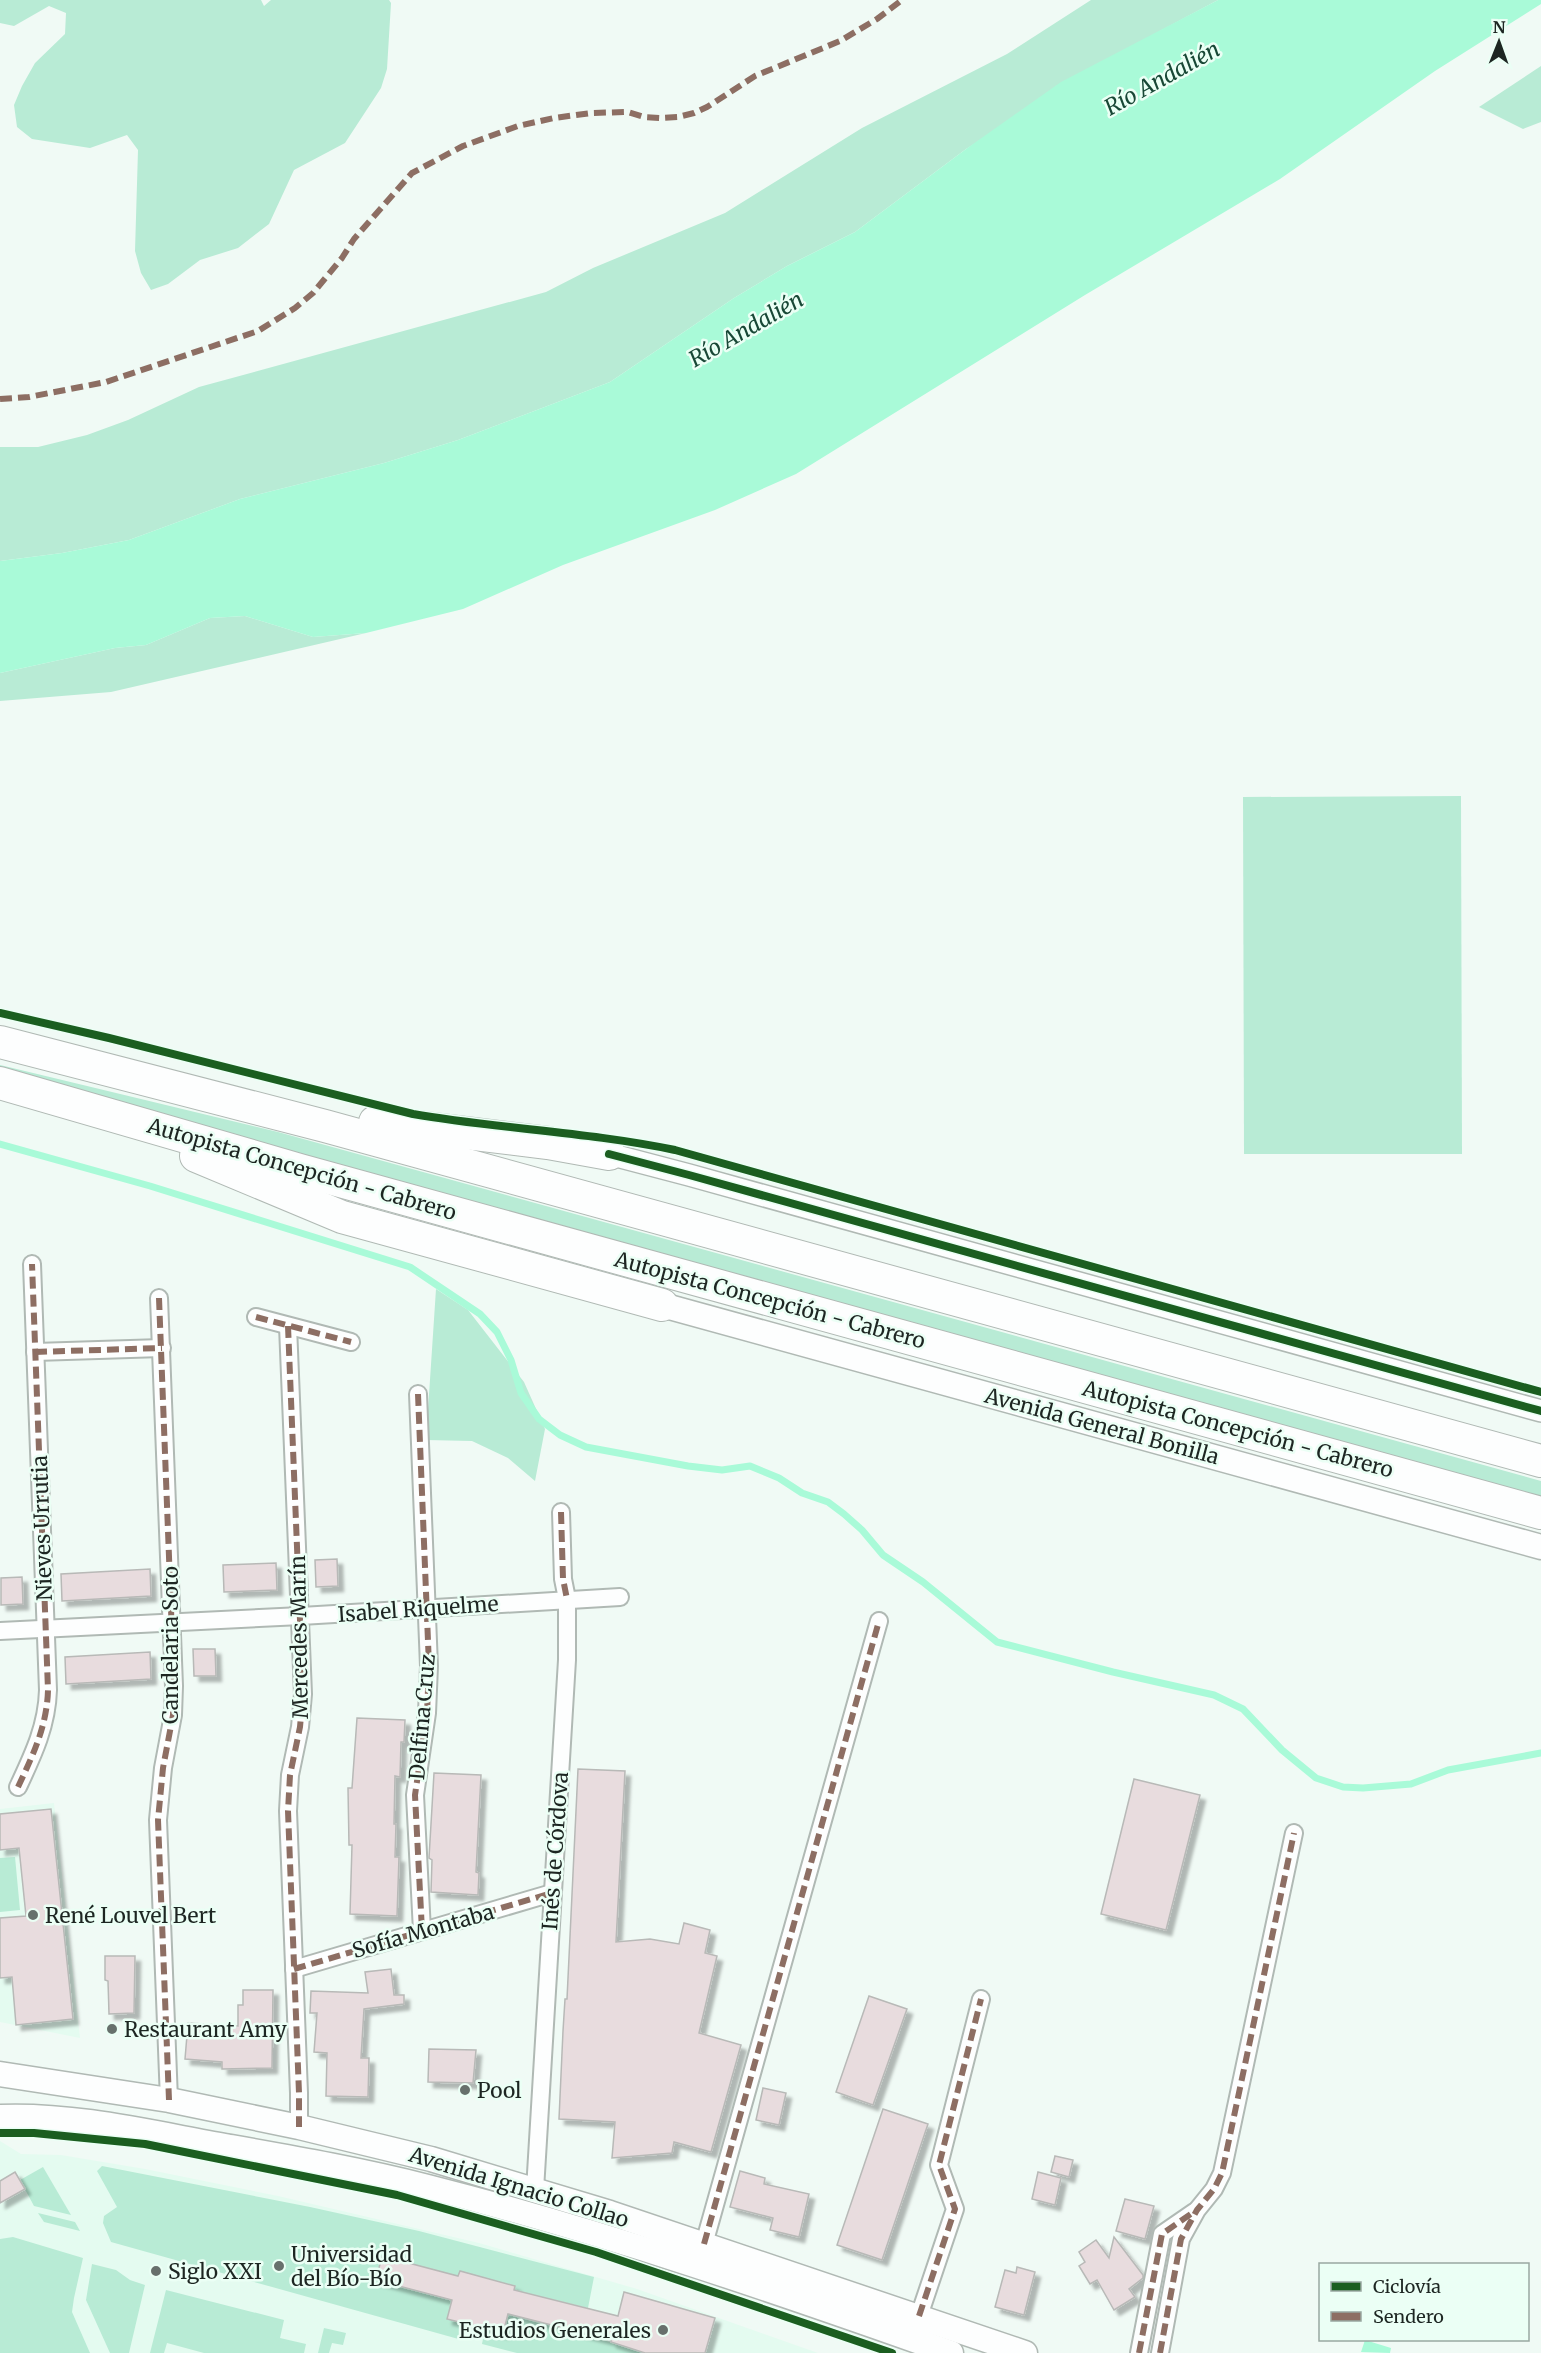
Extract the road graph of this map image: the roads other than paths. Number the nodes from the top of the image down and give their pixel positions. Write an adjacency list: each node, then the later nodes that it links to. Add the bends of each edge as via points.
1 (0, 1042): 4 (highway, Autopista Concepción - Cabrero)
2 (0, 1083): 3 (highway, Autopista Concepción - Cabrero)
3 (68, 1103): 8 (highway, via 342,1216); 18 (highway, Autopista Concepción - Cabrero)
4 (247, 1106): 5 (highway); 16 (highway, Autopista Concepción - Cabrero)
5 (609, 1154): 15 (street)
6 (32, 1264): 13 (street, Nieves Urrutia)
7 (159, 1298): 12 (street, Candelaria Soto)
8 (662, 1305): 19 (main road, Avenida General Bonilla)
9 (256, 1317): 10 (street)
10 (288, 1326): 11 (street); 23 (street, Mercedes Marín)
11 (351, 1342)
12 (162, 1348): 13 (street); 25 (street, Candelaria Soto)
13 (36, 1352): 26 (street, Nieves Urrutia)
14 (418, 1394): 22 (street, Delfina Cruz)
15 (1541, 1411)
16 (1541, 1461)
17 (561, 1512): 21 (street, Inés de Córdova)
18 (1541, 1513)
19 (1541, 1547)
20 (620, 1597): 21 (street, Isabel Riquelme)
21 (567, 1599): 22 (street, Isabel Riquelme); 30 (street, Inés de Córdova)
22 (428, 1608): 23 (street, Isabel Riquelme); 31 (street, Delfina Cruz, via 428,1690 416,1795)
23 (301, 1616): 25 (street, Isabel Riquelme); 32 (street, Mercedes Marín, via 303,1706 288,1790)
24 (879, 1622): 40 (street)
25 (174, 1623): 26 (street, Isabel Riquelme); 35 (street, Candelaria Soto, via 175,1700 161,1776 158,1820)
26 (46, 1628): 27 (street, Isabel Riquelme); 28 (street, Nieves Urrutia, via 46,1720)
27 (0, 1631)
28 (18, 1786)
29 (1294, 1833): 39 (street, via 1222,2173)
30 (552, 1893): 31 (street, Sofía Montaba); 38 (street, Inés de Córdova)
31 (422, 1932): 32 (street, Sofía Montaba)
32 (294, 1969): 37 (street, Mercedes Marín)
33 (981, 1999): 41 (street, via 939,2165 955,2209)
34 (0, 2074): 35 (main road, Avenida Ignacio Collao)
35 (169, 2100): 37 (main road, Avenida Ignacio Collao)
36 (0, 2117): 42 (main road, Avenida Ignacio Collao, via 54,2119 163,2134 336,2166 480,2201 650,2252)
37 (298, 2127): 38 (main road, Avenida Ignacio Collao, via 382,2146)
38 (535, 2190): 40 (main road, Avenida Ignacio Collao)
39 (1197, 2210): 44 (street, via 1162,2234); 45 (street, via 1181,2239)
40 (704, 2244): 41 (main road, Avenida Ignacio Collao)
41 (919, 2316): 43 (main road, Avenida Ignacio Collao)
42 (951, 2353)
43 (1025, 2353)
44 (1139, 2353)
45 (1160, 2353)

